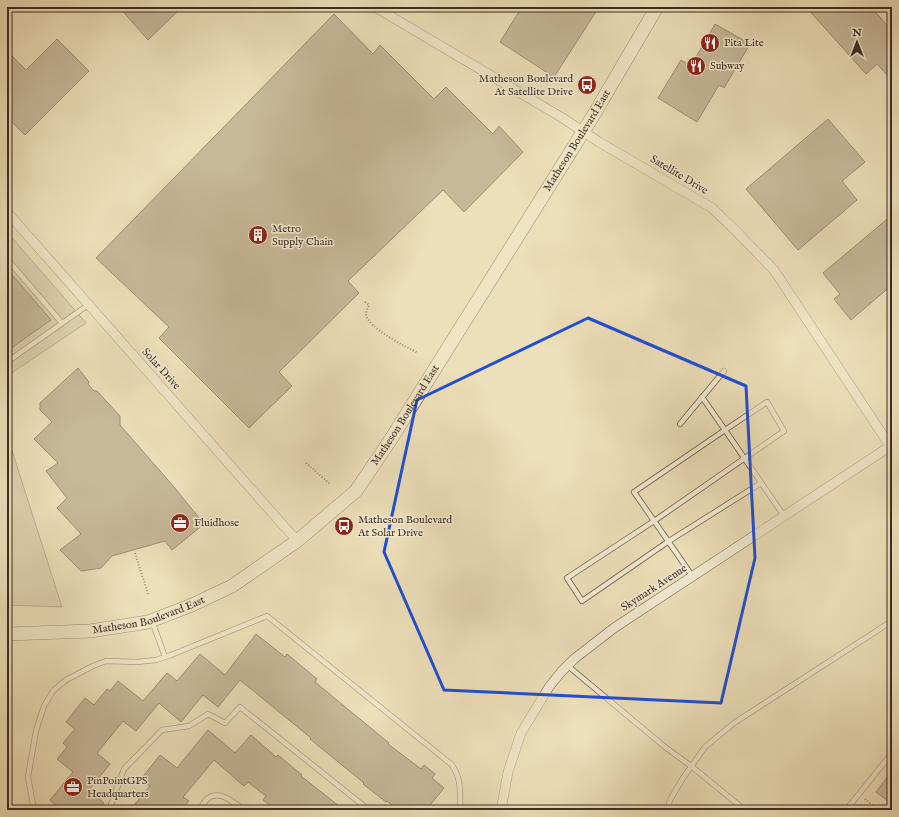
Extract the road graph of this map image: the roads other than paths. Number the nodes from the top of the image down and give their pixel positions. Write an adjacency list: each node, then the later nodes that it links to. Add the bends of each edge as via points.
1 (375, 7): 3 (street, Satellite Drive)
2 (658, 7): 3 (street, Matheson Boulevard East)
3 (582, 131): 13 (street, Satellite Drive, via 712,208 732,227 774,270); 18 (street, Matheson Boulevard East, via 356,491)
4 (9, 217): 6 (street, Solar Drive)
5 (7, 259): 7 (lane)
6 (88, 305): 7 (lane); 18 (street, Solar Drive)
7 (62, 323): 8 (lane)
8 (7, 362)
9 (724, 371): 10 (lane)
10 (702, 397): 11 (lane); 12 (lane)
11 (680, 424)
12 (725, 430): 14 (lane); 14 (lane, via 767,402 784,431); 17 (lane, via 634,492)
13 (891, 447): 16 (street, Skymark Avenue)
14 (744, 458): 15 (lane); 17 (lane)
15 (761, 483): 16 (lane); 19 (lane)
16 (784, 516): 20 (street, Skymark Avenue)
17 (654, 521): 19 (lane); 19 (lane, via 567,578 582,601)
18 (297, 541): 21 (street, Matheson Boulevard East, via 232,586)
19 (669, 541): 20 (lane)
20 (693, 576): 25 (street, Skymark Avenue, via 614,628)
21 (152, 621): 23 (street, Matheson Boulevard East, via 90,631); 24 (lane)
22 (892, 621): 27 (lane, via 734,723 706,747)
23 (7, 634)
24 (165, 657): 28 (lane, via 137,662 106,661 66,680 53,691 44,706 36,731 28,778); 33 (lane, via 267,616 451,764 460,780)
25 (568, 666): 27 (lane); 34 (street, Skymark Avenue, via 549,687 521,733 508,772)
26 (892, 753): 37 (lane)
27 (691, 766): 35 (lane); 36 (lane)
28 (34, 810)
29 (109, 810): 32 (lane, via 124,769 162,730 189,726 208,714 225,723 240,707)
30 (200, 810): 31 (lane, via 206,800 223,796)
31 (244, 810)
32 (369, 810)
33 (460, 810)
34 (501, 810)
35 (667, 810)
36 (745, 810)
37 (846, 810)

